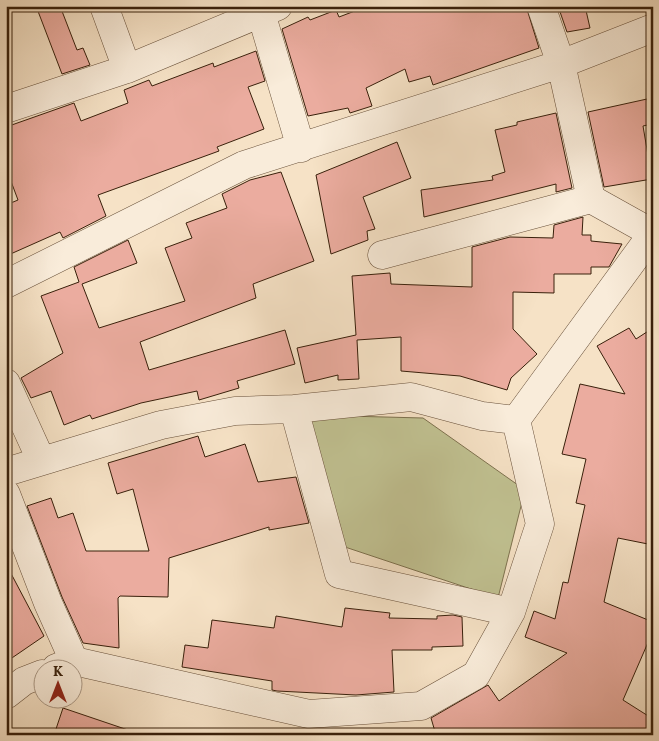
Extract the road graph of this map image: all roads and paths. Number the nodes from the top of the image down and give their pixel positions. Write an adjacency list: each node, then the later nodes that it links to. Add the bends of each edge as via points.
1 (104, 6): 6 (street)
2 (541, 6): 5 (street)
3 (269, 10): 6 (street); 8 (street)
4 (648, 21): 5 (street)
5 (561, 64): 8 (street); 9 (street)
6 (126, 69): 7 (street)
7 (6, 109)
8 (301, 148): 12 (street, via 244,165)
9 (591, 199): 10 (street); 11 (street)
10 (653, 233): 15 (street)
11 (382, 255)
12 (6, 284)
13 (6, 382): 16 (street)
14 (294, 409): 15 (street, via 411,397 482,416); 16 (street, via 236,411 161,425); 19 (street, via 340,574)
15 (516, 420): 19 (street, via 540,524)
16 (41, 460): 17 (street)
17 (6, 472)
18 (6, 494): 20 (street, via 48,603)
19 (511, 612): 21 (street, via 476,675 421,706 309,714)
20 (63, 658)
21 (82, 668)
22 (32, 678): 23 (street)
23 (6, 695)

